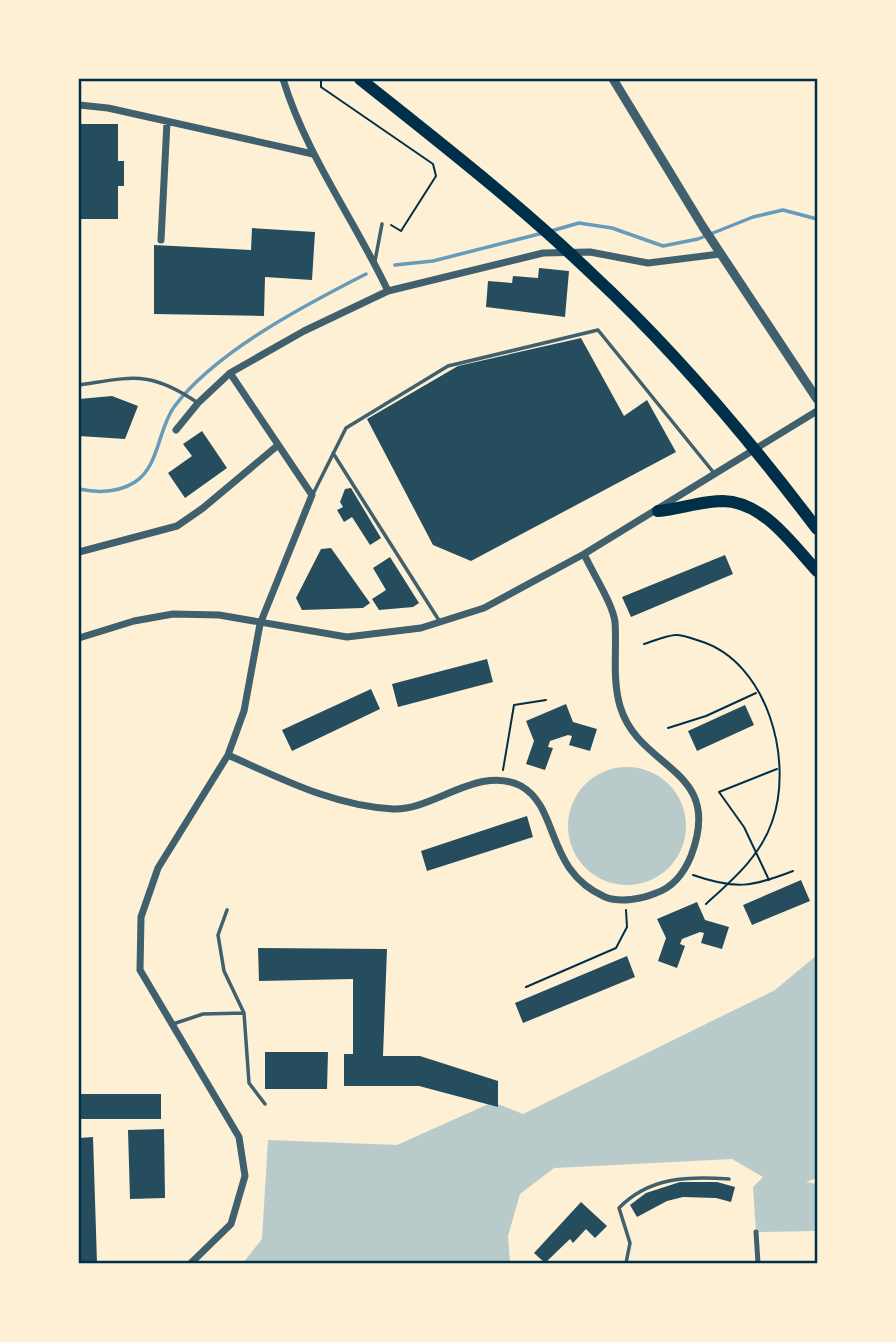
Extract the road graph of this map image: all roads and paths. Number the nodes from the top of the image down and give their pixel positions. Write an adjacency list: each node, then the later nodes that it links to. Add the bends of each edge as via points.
1 (283, 79): 7 (street)
2 (360, 79): 24 (highway, via 481,174 647,327)
3 (613, 79): 10 (street)
4 (321, 81): 8 (path, via 321,87 433,164 436,176 401,231 392,224)
5 (79, 105): 6 (street)
6 (167, 122): 7 (street); 9 (street)
7 (313, 154): 11 (street)
8 (384, 226): 11 (lane)
9 (161, 240)
10 (718, 251): 12 (street, via 648,263 590,252 543,253); 15 (street)
11 (375, 263): 12 (street)
12 (388, 291): 13 (street)
13 (230, 373): 16 (street); 19 (street)
14 (79, 385): 16 (lane, via 136,376 174,387)
15 (817, 398)
16 (198, 402): 18 (street)
17 (817, 411): 21 (street)
18 (176, 430)
19 (276, 446): 22 (street); 25 (street, via 177,526)
20 (333, 453): 21 (lane, via 346,428 448,366 598,330); 22 (lane); 28 (lane)
21 (715, 475): 23 (street)
22 (312, 495): 29 (street)
23 (658, 511): 26 (street); 27 (highway, via 723,501 751,506)
24 (817, 529)
25 (79, 552)
26 (584, 554): 28 (street, via 484,608); 40 (street, via 615,618 615,676 621,708 638,738 688,783 699,807 698,838)
27 (817, 571)
28 (439, 622): 29 (street, via 347,637)
29 (260, 624): 30 (street, via 219,615 173,614); 35 (street, via 246,701)
30 (79, 638)
31 (644, 644): 32 (path, via 677,634 711,645 748,673)
32 (757, 692): 34 (path); 36 (path, via 775,730)
33 (546, 700): 37 (path, via 514,705)
34 (668, 728)
35 (228, 755): 37 (street, via 347,804 397,809 474,783); 48 (street, via 158,868 141,917 140,970)
36 (779, 769): 38 (path, via 772,822); 38 (path, via 719,792)
37 (500, 782): 43 (street, via 521,786 537,802 565,866 585,887 608,899)
38 (757, 854): 41 (path); 42 (path)
39 (793, 871): 41 (path)
40 (684, 872): 42 (path); 43 (street, via 666,890)
41 (769, 880): 42 (path, via 752,886)
42 (727, 884): 44 (path)
43 (626, 899): 46 (path, via 627,926 616,948)
44 (706, 904)
45 (227, 910): 47 (lane, via 218,935 224,971)
46 (526, 987)
47 (244, 1013): 48 (lane, via 203,1014); 49 (lane, via 249,1083)
48 (171, 1025): 52 (street, via 239,1137 245,1176 231,1224)
49 (265, 1104)
50 (729, 1179): 53 (lane, via 691,1176 632,1195 619,1208 630,1243)
51 (757, 1232): 54 (street)
52 (191, 1263)
53 (626, 1263)
54 (758, 1263)

